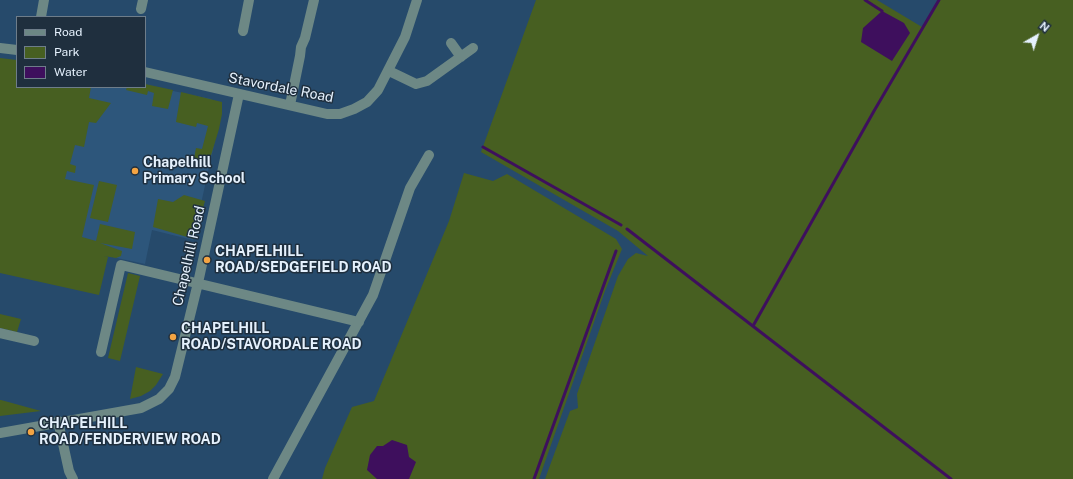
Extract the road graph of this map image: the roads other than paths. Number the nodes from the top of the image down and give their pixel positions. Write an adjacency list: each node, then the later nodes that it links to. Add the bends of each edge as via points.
1 (44, 0): 5 (street)
2 (249, 0): 6 (street)
3 (314, 0): 15 (street, via 301,47)
4 (418, 0): 12 (street, Stavordale Road)
5 (41, 16)
6 (243, 31)
7 (451, 43): 11 (street)
8 (0, 48): 10 (street)
9 (473, 48): 11 (street)
10 (16, 50)
11 (461, 57): 12 (street, via 427,81 416,84)
12 (389, 71): 15 (street, Stavordale Road, via 378,90 367,102 354,110 328,114)
13 (146, 72): 14 (street, Stavordale Road)
14 (239, 94): 15 (street, Stavordale Road); 17 (street, Chapelhill Road)
15 (290, 105)
16 (429, 155): 18 (street, via 410,188 373,295)
17 (198, 283): 18 (street); 21 (street, via 121,265); 22 (street, Chapelhill Road, via 175,377 169,389 159,399 141,408)
18 (359, 322): 25 (street)
19 (0, 333): 20 (street)
20 (34, 341)
21 (101, 352)
22 (58, 422): 23 (street, Chapelhill Road); 24 (street)
23 (0, 433)
24 (73, 479)
25 (273, 479)

